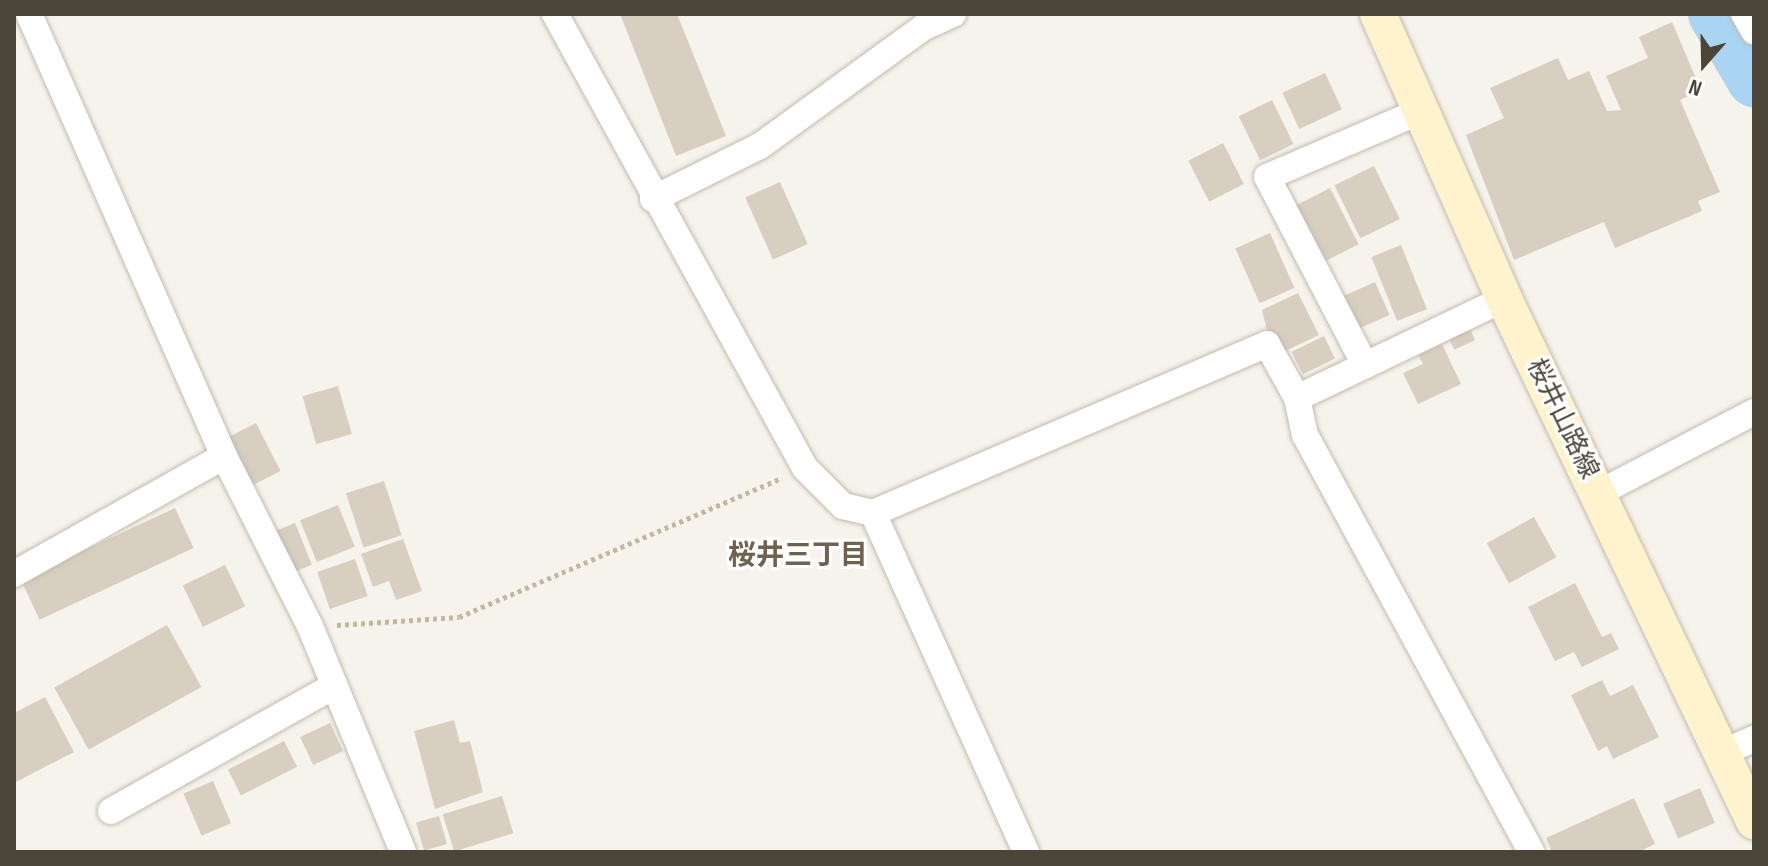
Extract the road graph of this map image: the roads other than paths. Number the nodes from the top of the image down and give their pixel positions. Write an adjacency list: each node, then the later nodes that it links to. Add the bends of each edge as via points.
1 (29, 14): 13 (street)
2 (555, 14): 8 (street)
3 (953, 14): 8 (street, via 924,27 760,146)
4 (1378, 14): 7 (main road, 桜井山路線)
5 (1744, 14): 6 (street)
6 (1754, 31)
7 (1421, 111): 9 (main road, 桜井山路線); 10 (street, via 1267,177)
8 (653, 199): 15 (street, via 805,468 843,506)
9 (1504, 299): 10 (street); 14 (main road, 桜井山路線)
10 (1365, 365): 11 (street)
11 (1297, 398): 15 (street, via 1267,344); 23 (street, via 1305,435)
12 (1754, 412): 14 (street)
13 (224, 456): 16 (street); 17 (street, via 310,626)
14 (1597, 494): 18 (main road, 桜井山路線)
15 (873, 513): 22 (street)
16 (14, 574)
17 (332, 687): 19 (street); 21 (street)
18 (1738, 746): 20 (main road, 桜井山路線)
19 (111, 811)
20 (1754, 821)
21 (403, 852)
22 (1026, 852)
23 (1531, 852)

